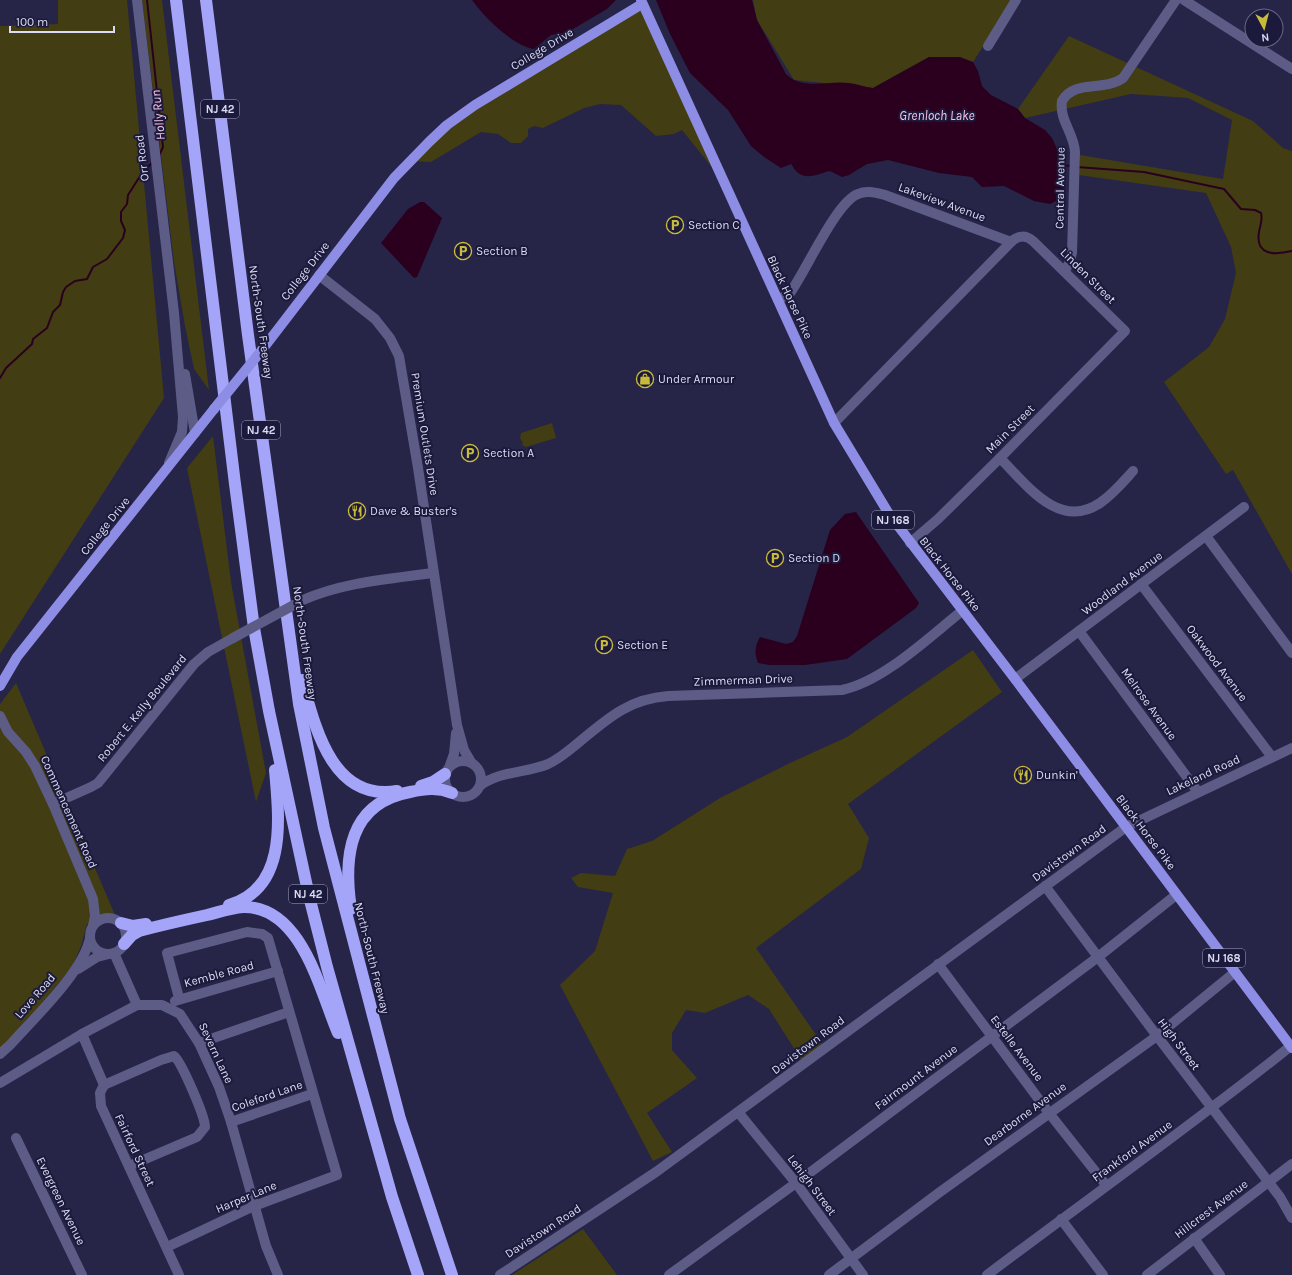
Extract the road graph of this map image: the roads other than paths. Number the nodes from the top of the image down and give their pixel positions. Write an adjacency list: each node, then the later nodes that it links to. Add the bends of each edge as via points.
1 (137, 0): 14 (street, Orr Road)
2 (176, 0): 34 (highway, NJ 42, via 235,484 254,628)
3 (206, 0): 28 (highway, North-South Freeway / NJ 42, via 248,335)
4 (1016, 0): 8 (street)
5 (1176, 0): 11 (street, Central Avenue, via 1123,78 1111,85 1079,88 1062,101 1061,112 1074,141 1072,253)
6 (1184, 0): 9 (street)
7 (641, 2): 12 (main road, College Drive, via 481,101 448,125 394,178); 13 (main road, Black Horse Pike / NJ 168)
8 (988, 46)
9 (1292, 69)
10 (1012, 242): 11 (street, Linden Street, via 1022,236 1029,238); 13 (street, Lakeview Avenue, via 885,195 863,192 853,196 846,203 793,289); 16 (street)
11 (1064, 271): 15 (street, Linden Street)
12 (319, 275): 17 (main road, College Drive, bridge); 24 (street, Premium Outlets Drive, via 375,319 390,338 399,356)
13 (778, 300): 16 (main road, Black Horse Pike / NJ 168)
14 (174, 313): 17 (street, Orr Road); 20 (street, Orr Road, via 183,424)
15 (1125, 331): 18 (street, Main Street)
16 (834, 423): 23 (main road, Black Horse Pike / NJ 168, via 870,486)
17 (195, 433): 20 (main road, College Drive)
18 (1000, 458): 19 (street, via 1044,502 1066,511 1080,511 1094,506 1106,498); 23 (street, Main Street)
19 (1133, 471)
20 (165, 472): 30 (main road, College Drive)
21 (1244, 507): 22 (street, Woodland Avenue)
22 (1206, 536): 25 (street, Woodland Avenue); 29 (street)
23 (910, 543): 26 (main road, Black Horse Pike / NJ 168)
24 (433, 573): 36 (street, Premium Outlets Drive); 47 (street, Robert E. Kelly Boulevard, bridge, via 324,591 208,652 194,664 98,782)
25 (1141, 584): 27 (street, Woodland Avenue); 40 (street, Oakwood Avenue)
26 (962, 611): 32 (main road, Black Horse Pike / NJ 168); 43 (street, Zimmerman Drive, via 882,673 861,685 842,690 668,696 642,700 629,704 608,718 557,759)
27 (1079, 631): 32 (street, Woodland Avenue); 45 (street, Melrose Avenue)
28 (291, 643): 42 (highway, via 323,745 334,763 350,780 366,789 393,792 426,785); 62 (highway, North-South Freeway / NJ 42, via 299,704 324,828)
29 (1292, 653)
30 (17, 657): 31 (main road, College Drive); 33 (main road, College Drive)
31 (0, 670)
32 (1015, 679): 48 (main road, Black Horse Pike / NJ 168)
33 (0, 686)
34 (269, 711): 52 (highway, via 278,821 274,854 269,872 262,883 247,897 230,905 141,926); 73 (highway, NJ 42, via 309,896)
35 (0, 716): 38 (street, Commencement Road)
36 (457, 725): 41 (street, Premium Outlets Drive, via 464,750); 42 (street, Premium Outlets Drive, via 455,748)
37 (0, 735): 38 (street, Commencement Road)
38 (15, 741): 47 (street, Commencement Road, via 36,766)
39 (1291, 750): 40 (street, Lakeland Road)
40 (1272, 757): 45 (street, Lakeland Road)
41 (475, 765): 42 (street, via 461,760); 43 (street, Zimmerman Drive, via 495,772); 44 (street, via 481,774)
42 (448, 769): 46 (street, via 446,784)
43 (522, 771): 44 (street, Zimmerman Drive, via 492,778)
44 (481, 785): 46 (street, via 477,792 469,796 461,797)
45 (1198, 792): 48 (street, Lakeland Road)
46 (452, 793): 62 (highway, via 430,788 386,798 370,809 359,826 349,854 348,871 350,903)
47 (53, 804): 51 (street, Commencement Road)
48 (1126, 827): 49 (street, Davistown Road); 50 (main road, Black Horse Pike / NJ 168)
49 (1045, 886): 57 (street, High Street); 58 (street, Davistown Road)
50 (1176, 894): 57 (street, Fairmount Avenue); 61 (main road, Black Horse Pike / NJ 168)
51 (93, 899): 52 (street, Commencement Road); 53 (street, Commencement Road)
52 (117, 921): 53 (street, via 100,919); 55 (street, via 126,933)
53 (93, 926): 54 (street)
54 (90, 938): 56 (street, via 97,951); 59 (street, Love Road, via 85,955)
55 (124, 944): 56 (street); 73 (highway, via 139,931 232,909 254,908 267,912 282,923 304,950)
56 (112, 953): 59 (street, Love Road, via 94,958); 64 (street)
57 (1098, 957): 68 (street, Fairmount Avenue); 69 (street, High Street)
58 (938, 964): 68 (street, Estelle Avenue); 78 (street, Davistown Road)
59 (74, 972): 72 (street, Love Road, via 12,1044)
60 (278, 972): 63 (street, Kemble Road); 63 (street, via 268,938 255,932 167,953); 66 (street)
61 (1234, 972): 69 (street, Dearborne Avenue); 71 (main road, Black Horse Pike / NJ 168)
62 (363, 979): 97 (highway, North-South Freeway / NJ 42, via 400,1119)
63 (179, 998): 65 (street, Kemble Road)
64 (137, 1005): 65 (street, Severn Lane, via 152,1004); 67 (street, Severn Lane)
65 (170, 1008): 70 (street, Severn Lane, via 186,1020)
66 (289, 1012): 70 (street); 76 (street)
67 (82, 1034): 74 (street, Severn Lane); 75 (street)
68 (992, 1036): 79 (street, Estelle Avenue); 85 (street, Fairmount Avenue)
69 (1157, 1036): 77 (street, High Street); 79 (street, Dearborne Avenue)
70 (199, 1043): 80 (street, Severn Lane)
71 (1291, 1047): 77 (street, Frankford Avenue)
72 (0, 1054)
73 (357, 1076): 96 (highway, NJ 42)
74 (0, 1083)
75 (104, 1085): 83 (street, Fairford Street, via 100,1093 100,1106); 83 (street, via 174,1056 204,1117 206,1127 197,1136)
76 (312, 1094): 80 (street, Coleford Lane); 87 (street, Harper Lane, via 336,1175)
77 (1212, 1109): 84 (street, High Street); 86 (street, Frankford Avenue)
78 (738, 1112): 85 (street, Lehigh Street); 98 (street, Davistown Road, via 656,1172)
79 (1049, 1113): 86 (street, Estelle Avenue); 92 (street, Dearborne Avenue)
80 (231, 1122): 87 (street, Severn Lane)
81 (16, 1138): 93 (street, Evergreen Avenue)
82 (1292, 1164): 84 (street, Hillcrest Avenue)
83 (129, 1166): 91 (street, Fairford Street)
84 (1268, 1182): 88 (street, High Street); 90 (street, Hillcrest Avenue)
85 (796, 1183): 92 (street, Lehigh Street); 99 (street, Fairmount Avenue)
86 (1106, 1185): 89 (street, Frankford Avenue)
87 (254, 1206): 91 (street, Harper Lane); 95 (street, Severn Lane)
88 (1292, 1218)
89 (1061, 1219): 102 (street, Frankford Avenue); 103 (street)
90 (1194, 1238): 104 (street, Hillcrest Avenue); 105 (street)
91 (167, 1247): 94 (street, Fairford Street)
92 (850, 1259): 100 (street, Dearborne Avenue); 101 (street, Lehigh Street)
93 (82, 1275)
94 (179, 1275)
95 (278, 1275)
96 (418, 1275)
97 (452, 1275)
98 (500, 1275)
99 (669, 1275)
100 (829, 1275)
101 (863, 1275)
102 (987, 1275)
103 (1104, 1275)
104 (1146, 1275)
105 (1220, 1275)

